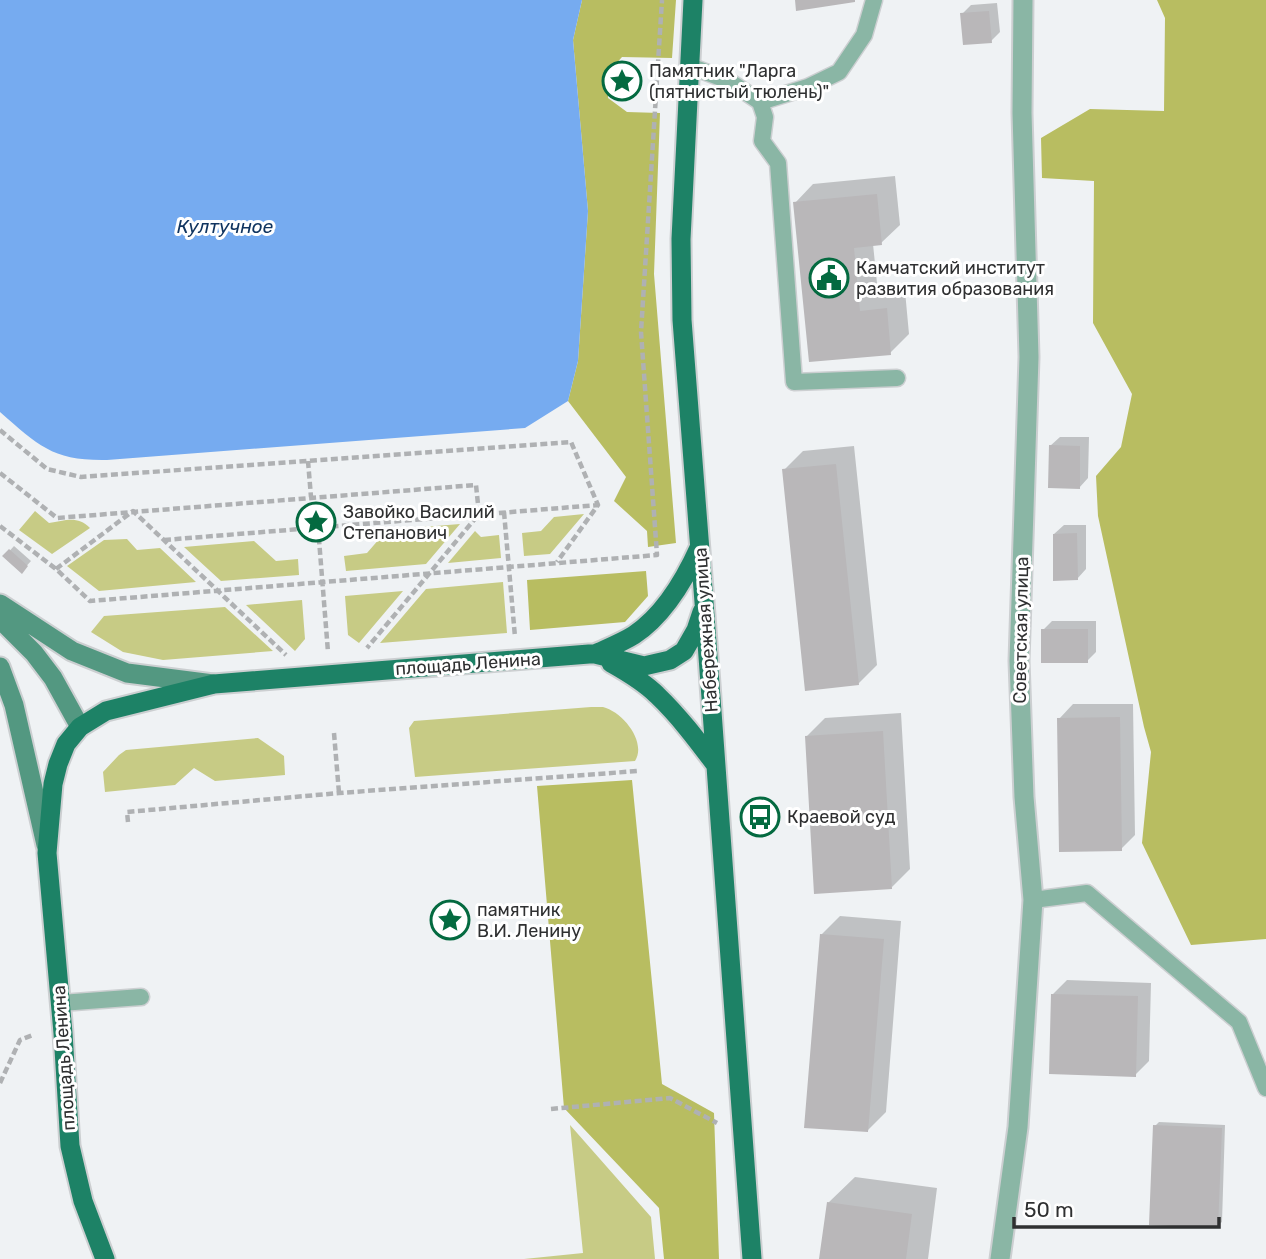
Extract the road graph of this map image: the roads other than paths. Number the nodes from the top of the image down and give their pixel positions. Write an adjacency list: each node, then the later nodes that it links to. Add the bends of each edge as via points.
1 (693, 0): 4 (main road, Набережная улица)
2 (874, 0): 5 (lane, via 864,35 839,72)
3 (1023, 0): 17 (street, Советская улица, via 1029,357 1019,661)
4 (690, 66): 5 (lane, via 729,81); 7 (main road, Набережная улица, via 681,239 682,320)
5 (760, 102): 6 (lane, via 765,117 762,141 778,163 794,382)
6 (897, 377)
7 (700, 546): 8 (main road, Набережная улица); 11 (main road, via 658,613 634,635)
8 (705, 602): 11 (main road, via 684,651 670,660 644,666); 15 (main road, Набережная улица)
9 (0, 604): 13 (main road, площадь Ленина, via 72,651 127,673)
10 (0, 619): 14 (main road, via 53,678)
11 (595, 654): 13 (main road, площадь Ленина); 15 (main road, via 656,694)
12 (0, 667): 16 (main road, площадь Ленина, via 14,705)
13 (214, 684): 14 (main road, площадь Ленина, via 106,711)
14 (80, 727): 16 (main road, площадь Ленина, via 58,764)
15 (715, 764): 22 (main road, Набережная улица)
16 (47, 853): 19 (main road, площадь Ленина)
17 (1032, 900): 20 (lane, via 1087,893 1239,1022); 23 (street, Советская улица, via 1018,1127)
18 (141, 997): 19 (lane)
19 (61, 1003): 21 (main road, площадь Ленина, via 71,1146 83,1201)
20 (1266, 1088)
21 (105, 1259)
22 (752, 1259)
23 (1000, 1259)

